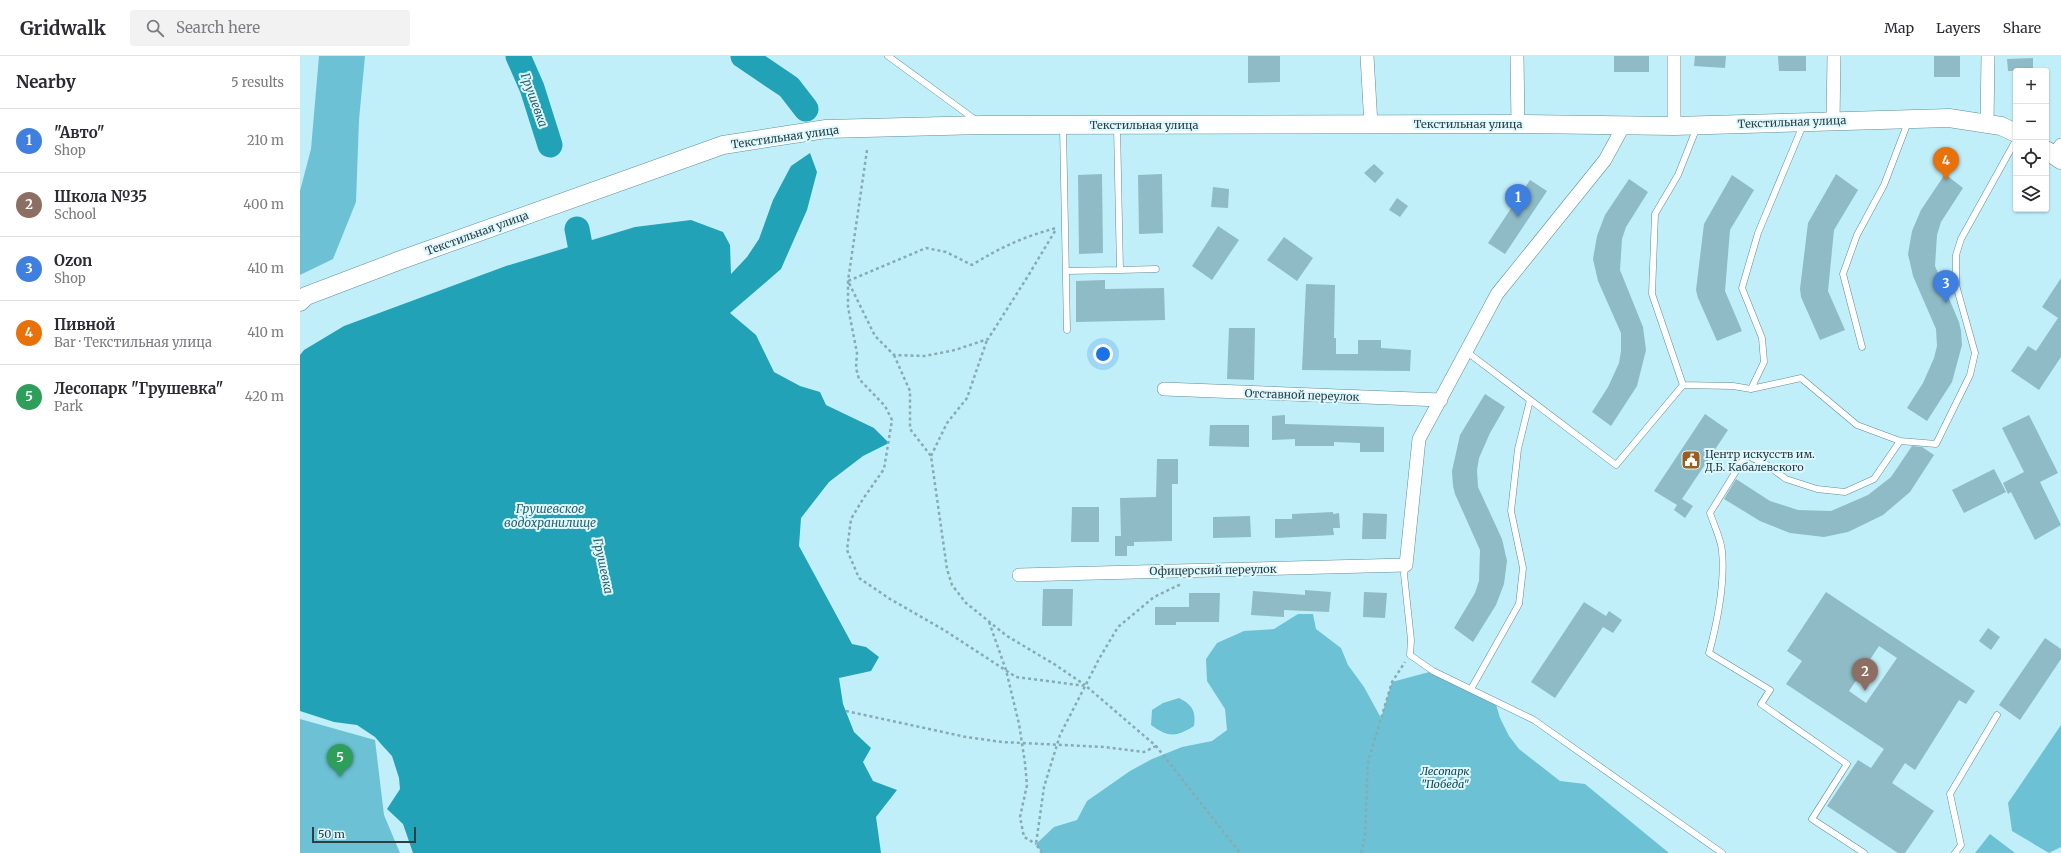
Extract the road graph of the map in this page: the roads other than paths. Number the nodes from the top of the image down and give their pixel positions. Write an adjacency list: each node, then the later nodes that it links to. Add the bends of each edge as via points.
1 (888, 56): 12 (lane)
2 (1367, 56): 15 (street)
3 (1517, 56): 10 (street)
4 (1674, 56): 17 (street)
5 (1834, 56): 9 (street)
6 (1988, 56): 11 (street)
7 (1909, 118): 9 (main road, Текстильная улица); 11 (main road, Текстильная улица, via 1948,118); 26 (lane, via 1884,185 1857,235 1843,274)
8 (1804, 122): 9 (main road, Текстильная улица); 18 (main road, Текстильная улица); 30 (lane, via 1758,233 1742,288 1762,338 1764,362)
9 (1833, 122)
10 (1518, 124): 15 (main road, Текстильная улица); 16 (main road, Текстильная улица)
11 (1987, 124): 19 (main road, Текстильная улица, via 2001,126)
12 (983, 125): 13 (main road, Текстильная улица); 24 (main road, Текстильная улица, via 826,129 723,146 406,258)
13 (1063, 125): 14 (main road, Текстильная улица); 23 (lane)
14 (1117, 125): 15 (main road, Текстильная улица); 22 (lane)
15 (1371, 125)
16 (1623, 126): 17 (main road, Текстильная улица); 27 (street, via 1605,160 1497,294)
17 (1674, 126): 18 (main road, Текстильная улица)
18 (1698, 126): 28 (lane, via 1678,175 1655,214 1652,294)
19 (2013, 132)
20 (2013, 145): 33 (lane, via 1961,239 1956,255 1956,285 1975,353 1970,375 1936,444)
21 (1156, 269): 22 (lane)
22 (1120, 270): 23 (lane)
23 (1066, 271): 25 (lane)
24 (303, 299)
25 (1067, 330)
26 (1862, 347)
27 (1467, 352): 31 (street); 32 (lane)
28 (1683, 385): 30 (lane); 32 (lane, via 1616,465)
29 (1164, 389): 31 (street, Отставной переулок)
30 (1751, 389): 33 (lane, via 1801,378 1857,425)
31 (1441, 400): 34 (street, via 1420,439)
32 (1530, 400): 36 (lane, via 1518,449 1511,511 1523,568 1518,604)
33 (1900, 441): 39 (lane, via 1874,479 1845,492 1818,489 1786,479 1746,454 1710,513 1722,550 1715,629 1708,653 1770,690 1761,704 1847,764 1812,819)
34 (1406, 565): 35 (street, Офицерский переулок); 36 (lane, via 1404,574 1411,640 1410,655 1433,671)
35 (1019, 575)
36 (1471, 689): 38 (lane, via 1534,720)
37 (1997, 715): 40 (lane, via 1950,794 1961,845)
38 (1722, 853)
39 (1864, 853)
40 (1955, 853)

